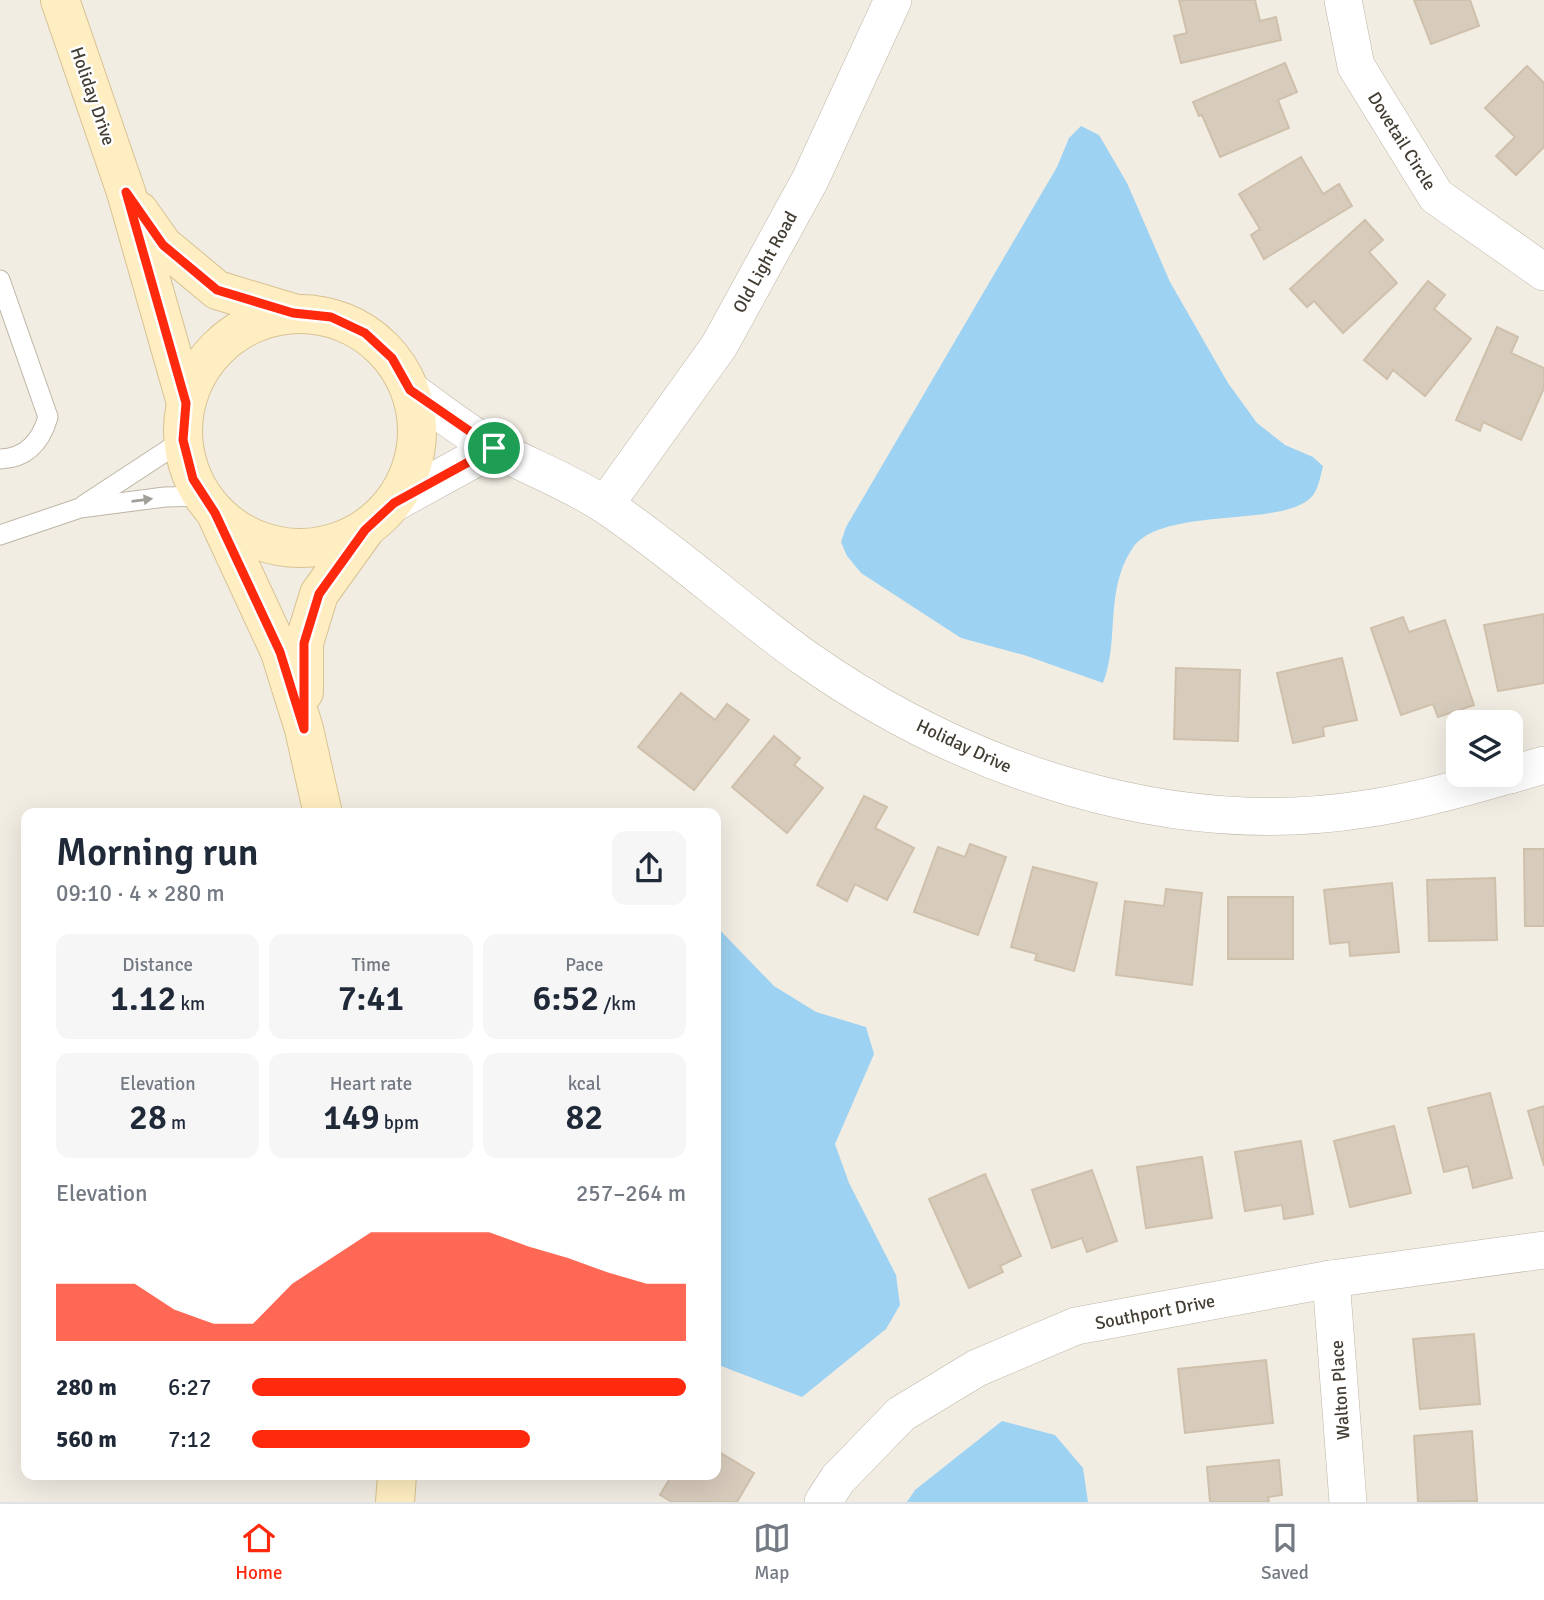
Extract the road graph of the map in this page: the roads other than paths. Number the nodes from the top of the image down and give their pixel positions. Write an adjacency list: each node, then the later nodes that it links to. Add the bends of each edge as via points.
1 (60, 0): 4 (main road, Holiday Drive)
2 (893, 0): 14 (street, Old Light Road, via 810,180 719,346)
3 (1343, 0): 5 (street, Dovetail Circle, via 1356,66 1436,196)
4 (126, 192): 7 (main road, Holiday Drive, via 163,245 217,290); 9 (main road, Holiday Drive)
5 (1544, 272)
6 (0, 280): 11 (lane, via 48,417 36,444 24,453)
7 (293, 313): 8 (main road, via 331,317 365,333 392,358); 9 (main road, via 257,321 225,340 200,369)
8 (410, 390): 10 (street, Holiday Drive); 12 (main road, via 418,427 412,467)
9 (185, 421): 13 (main road, via 193,479); 15 (lane)
10 (494, 448): 12 (street); 14 (street, Holiday Drive)
11 (0, 459)
12 (394, 503): 16 (main road)
13 (210, 504): 15 (lane, one-way to 13, via 165,497); 16 (main road, via 248,537 287,548 327,546); 18 (main road, via 280,652)
14 (605, 505): 21 (street, Holiday Drive, via 806,659 894,713 1008,768 1100,795 1184,811 1275,815 1363,810)
15 (80, 508): 17 (lane)
16 (365, 530): 18 (main road, via 319,594 304,643)
17 (0, 535)
18 (304, 729): 22 (main road)
19 (1544, 765): 20 (street, Holiday Drive)
20 (1523, 771)
21 (1468, 787)
22 (322, 808)
23 (1544, 1250): 24 (street, Southport Drive)
24 (1331, 1279): 27 (street, Southport Drive, via 1076,1326 977,1368 901,1414 838,1479); 28 (street, Walton Place)
25 (397, 1480): 26 (main road)
26 (395, 1502)
27 (824, 1502)
28 (1348, 1502)

